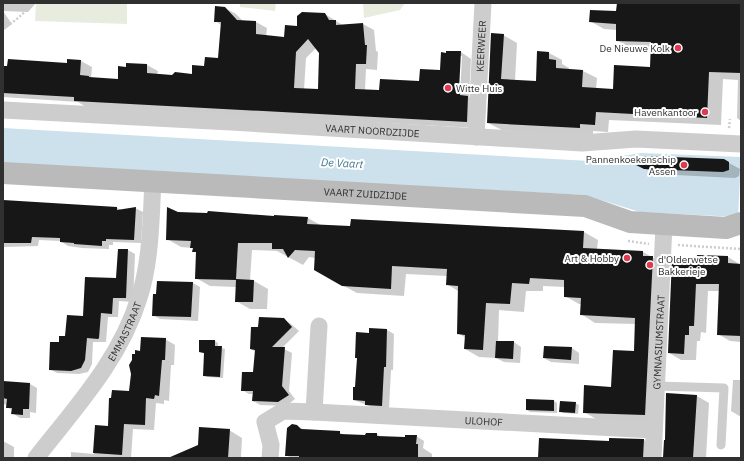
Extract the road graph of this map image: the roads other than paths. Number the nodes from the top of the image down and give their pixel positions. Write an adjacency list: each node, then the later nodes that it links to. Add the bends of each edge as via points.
1 (483, 3): 3 (street, KEERWEER)
2 (3, 110): 3 (street, VAART NOORDZIJDE)
3 (476, 137): 4 (street, VAART NOORDZIJDE, via 582,143 636,139)
4 (741, 144)
5 (3, 173): 6 (main road, VAART ZUIDZIJDE)
6 (153, 180): 8 (main road, VAART ZUIDZIJDE, via 585,206); 14 (street, EMMASTRAAT, via 147,265 140,297 129,328 98,380)
7 (736, 229): 8 (main road, VAART ZUIDZIJDE)
8 (664, 235): 10 (street, GYMNASIUMSTRAAT)
9 (319, 326): 11 (street)
10 (658, 386): 12 (street, GYMNASIUMSTRAAT); 13 (lane, via 724,388)
11 (314, 412): 12 (street, ULOHOF); 15 (street, ULOHOF, via 283,411 265,422 271,445)
12 (654, 430): 16 (street, GYMNASIUMSTRAAT)
13 (721, 445)
14 (36, 458)
15 (270, 458)
16 (653, 458)

